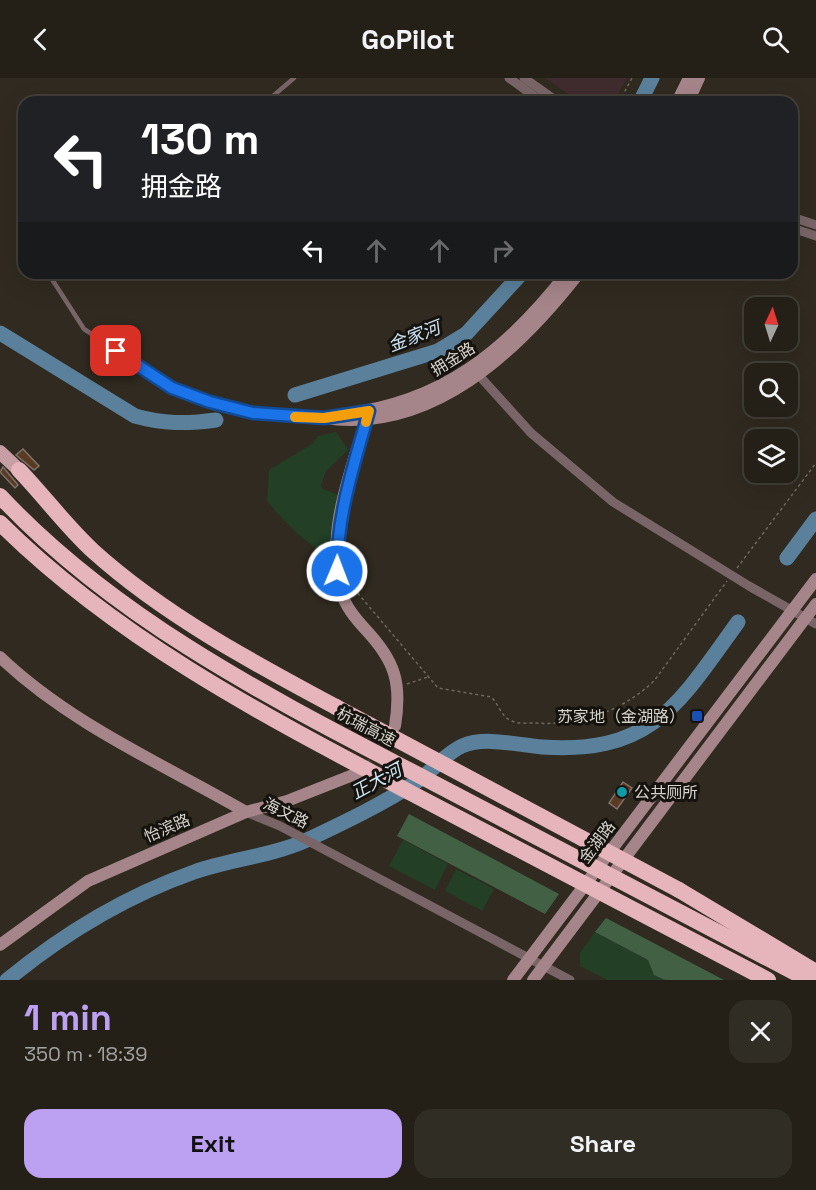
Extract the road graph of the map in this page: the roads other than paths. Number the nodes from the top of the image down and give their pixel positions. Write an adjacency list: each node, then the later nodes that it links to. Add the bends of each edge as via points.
1 (294, 78): 6 (lane)
2 (509, 78): 7 (street)
3 (524, 78): 8 (street)
4 (689, 78): 9 (street)
5 (699, 78): 10 (street)
6 (273, 96)
7 (534, 96)
8 (550, 96)
9 (680, 96)
10 (691, 96)
11 (798, 219): 12 (street)
12 (816, 225)
13 (798, 230): 14 (street)
14 (816, 236)
15 (52, 279): 20 (lane, via 84,329 172,388 253,413)
16 (562, 279): 18 (street, 拥金路)
17 (574, 279): 18 (street, via 504,356)
18 (476, 372): 19 (street, via 425,404); 27 (street, via 531,433 613,502)
19 (368, 416): 20 (street); 30 (street, via 345,488 337,571 347,605 389,659 398,688)
20 (324, 418)
21 (0, 452): 22 (main road)
22 (19, 470): 36 (highway, bridge, via 80,539 129,580 225,645 623,858)
23 (0, 496): 41 (highway, 杭瑞高速, bridge, via 93,579 214,664)
24 (0, 523): 40 (highway, bridge, via 88,600 204,680)
25 (816, 579): 27 (street, 金湖路)
26 (816, 604): 28 (street, 金湖路)
27 (792, 609): 28 (street); 34 (street, 金湖路)
28 (810, 621): 35 (street, 金湖路)
29 (0, 657): 32 (street, 海文路, via 20,676 83,720)
30 (395, 726)
31 (363, 771): 32 (street, 怡滨路, via 287,801)
32 (246, 812): 33 (street, 怡滨路, via 88,881); 34 (street, 海文路, via 280,826)
33 (0, 945)
34 (530, 958): 35 (street, 海文路); 37 (street, 金湖路)
35 (543, 966): 38 (street, 金湖路); 39 (street, 海文路)
36 (816, 972)
37 (513, 980)
38 (532, 980)
39 (570, 980)
40 (768, 980)
41 (809, 980)

